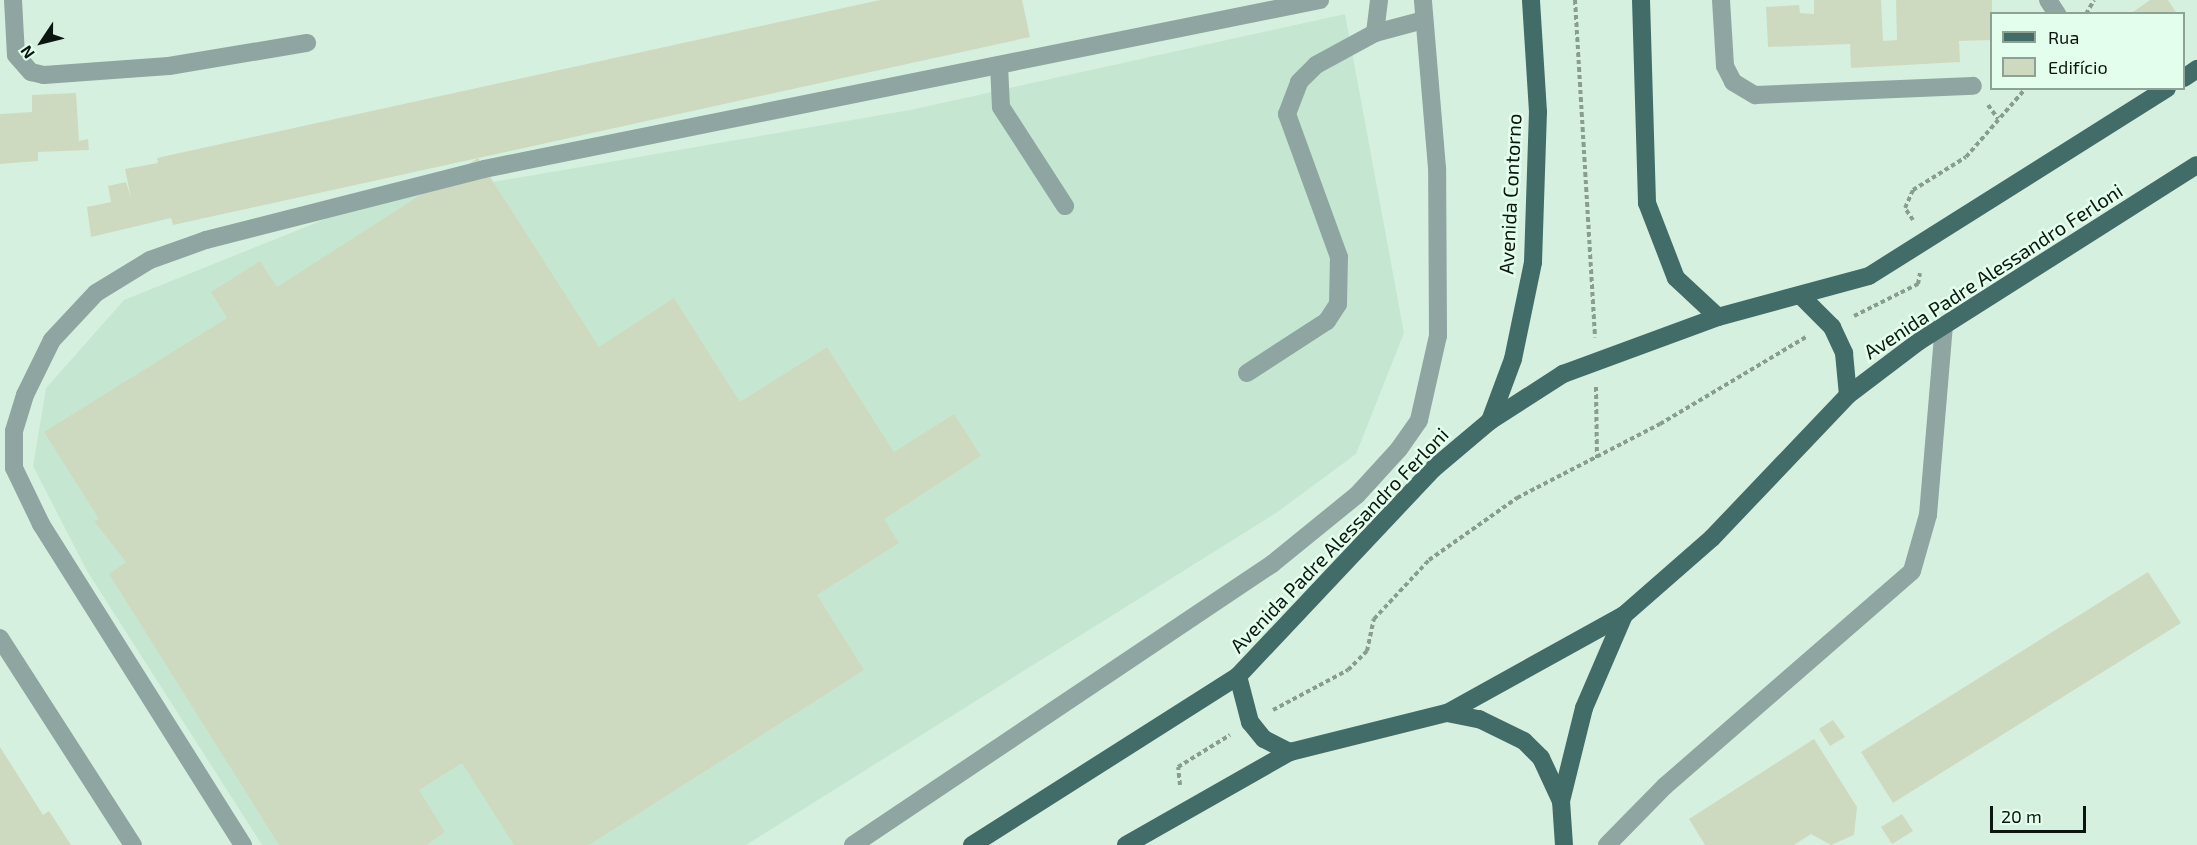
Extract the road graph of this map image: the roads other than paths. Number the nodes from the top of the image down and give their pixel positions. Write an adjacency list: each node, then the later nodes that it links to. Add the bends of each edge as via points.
1 (13, 0): 10 (street, via 16,55 31,72 44,75 169,66)
2 (1320, 0): 11 (street)
3 (1379, 0): 9 (street)
4 (1423, 0): 8 (street)
5 (1531, 0): 21 (main road, Avenida Contorno, via 1538,112 1533,261 1513,359)
6 (1641, 0): 17 (main road, via 1647,202 1676,278)
7 (1721, 0): 12 (street, via 1725,66 1732,82 1755,95)
8 (1424, 20): 9 (street); 30 (street, via 1437,168 1438,336 1419,420 1399,449 1357,495 1272,564)
9 (1375, 33): 19 (street, via 1316,65 1299,82 1287,114 1339,256 1338,304 1327,321)
10 (307, 43)
11 (999, 65): 15 (street, via 1001,107); 29 (street, via 484,169 261,223 150,260 96,292 52,340 25,395 14,431 14,468 41,524)
12 (1973, 86)
13 (2164, 90): 16 (main road, Avenida Padre Alessandro Ferloni, via 1869,276)
14 (2197, 165): 18 (main road, Avenida Padre Alessandro Ferloni)
15 (1065, 206)
16 (1801, 296): 17 (main road, Avenida Padre Alessandro Ferloni); 20 (main road, via 1832,327 1844,352)
17 (1718, 317): 21 (main road, Avenida Padre Alessandro Ferloni, via 1596,359)
18 (1944, 326): 20 (main road, Avenida Padre Alessandro Ferloni); 34 (street, via 1928,514 1912,571 1665,786)
19 (1247, 373)
20 (1848, 395): 22 (main road, Avenida Padre Alessandro Ferloni, via 1712,538)
21 (1490, 421): 24 (main road, Avenida Padre Alessandro Ferloni, via 1433,470)
22 (1624, 615): 25 (main road, Avenida Padre Alessandro Ferloni); 27 (main road, via 1584,708)
23 (0, 638): 28 (street)
24 (1238, 676): 26 (main road, via 1250,722 1264,738); 31 (main road, Avenida Padre Alessandro Ferloni)
25 (1448, 713): 26 (main road, Avenida Padre Alessandro Ferloni); 27 (main road, via 1479,719 1524,741 1541,758)
26 (1290, 752): 32 (main road, Avenida Padre Alessandro Ferloni)
27 (1562, 801): 33 (main road)
28 (133, 845)
29 (243, 845)
30 (853, 845)
31 (972, 845)
32 (1126, 845)
33 (1563, 845)
34 (1607, 845)

